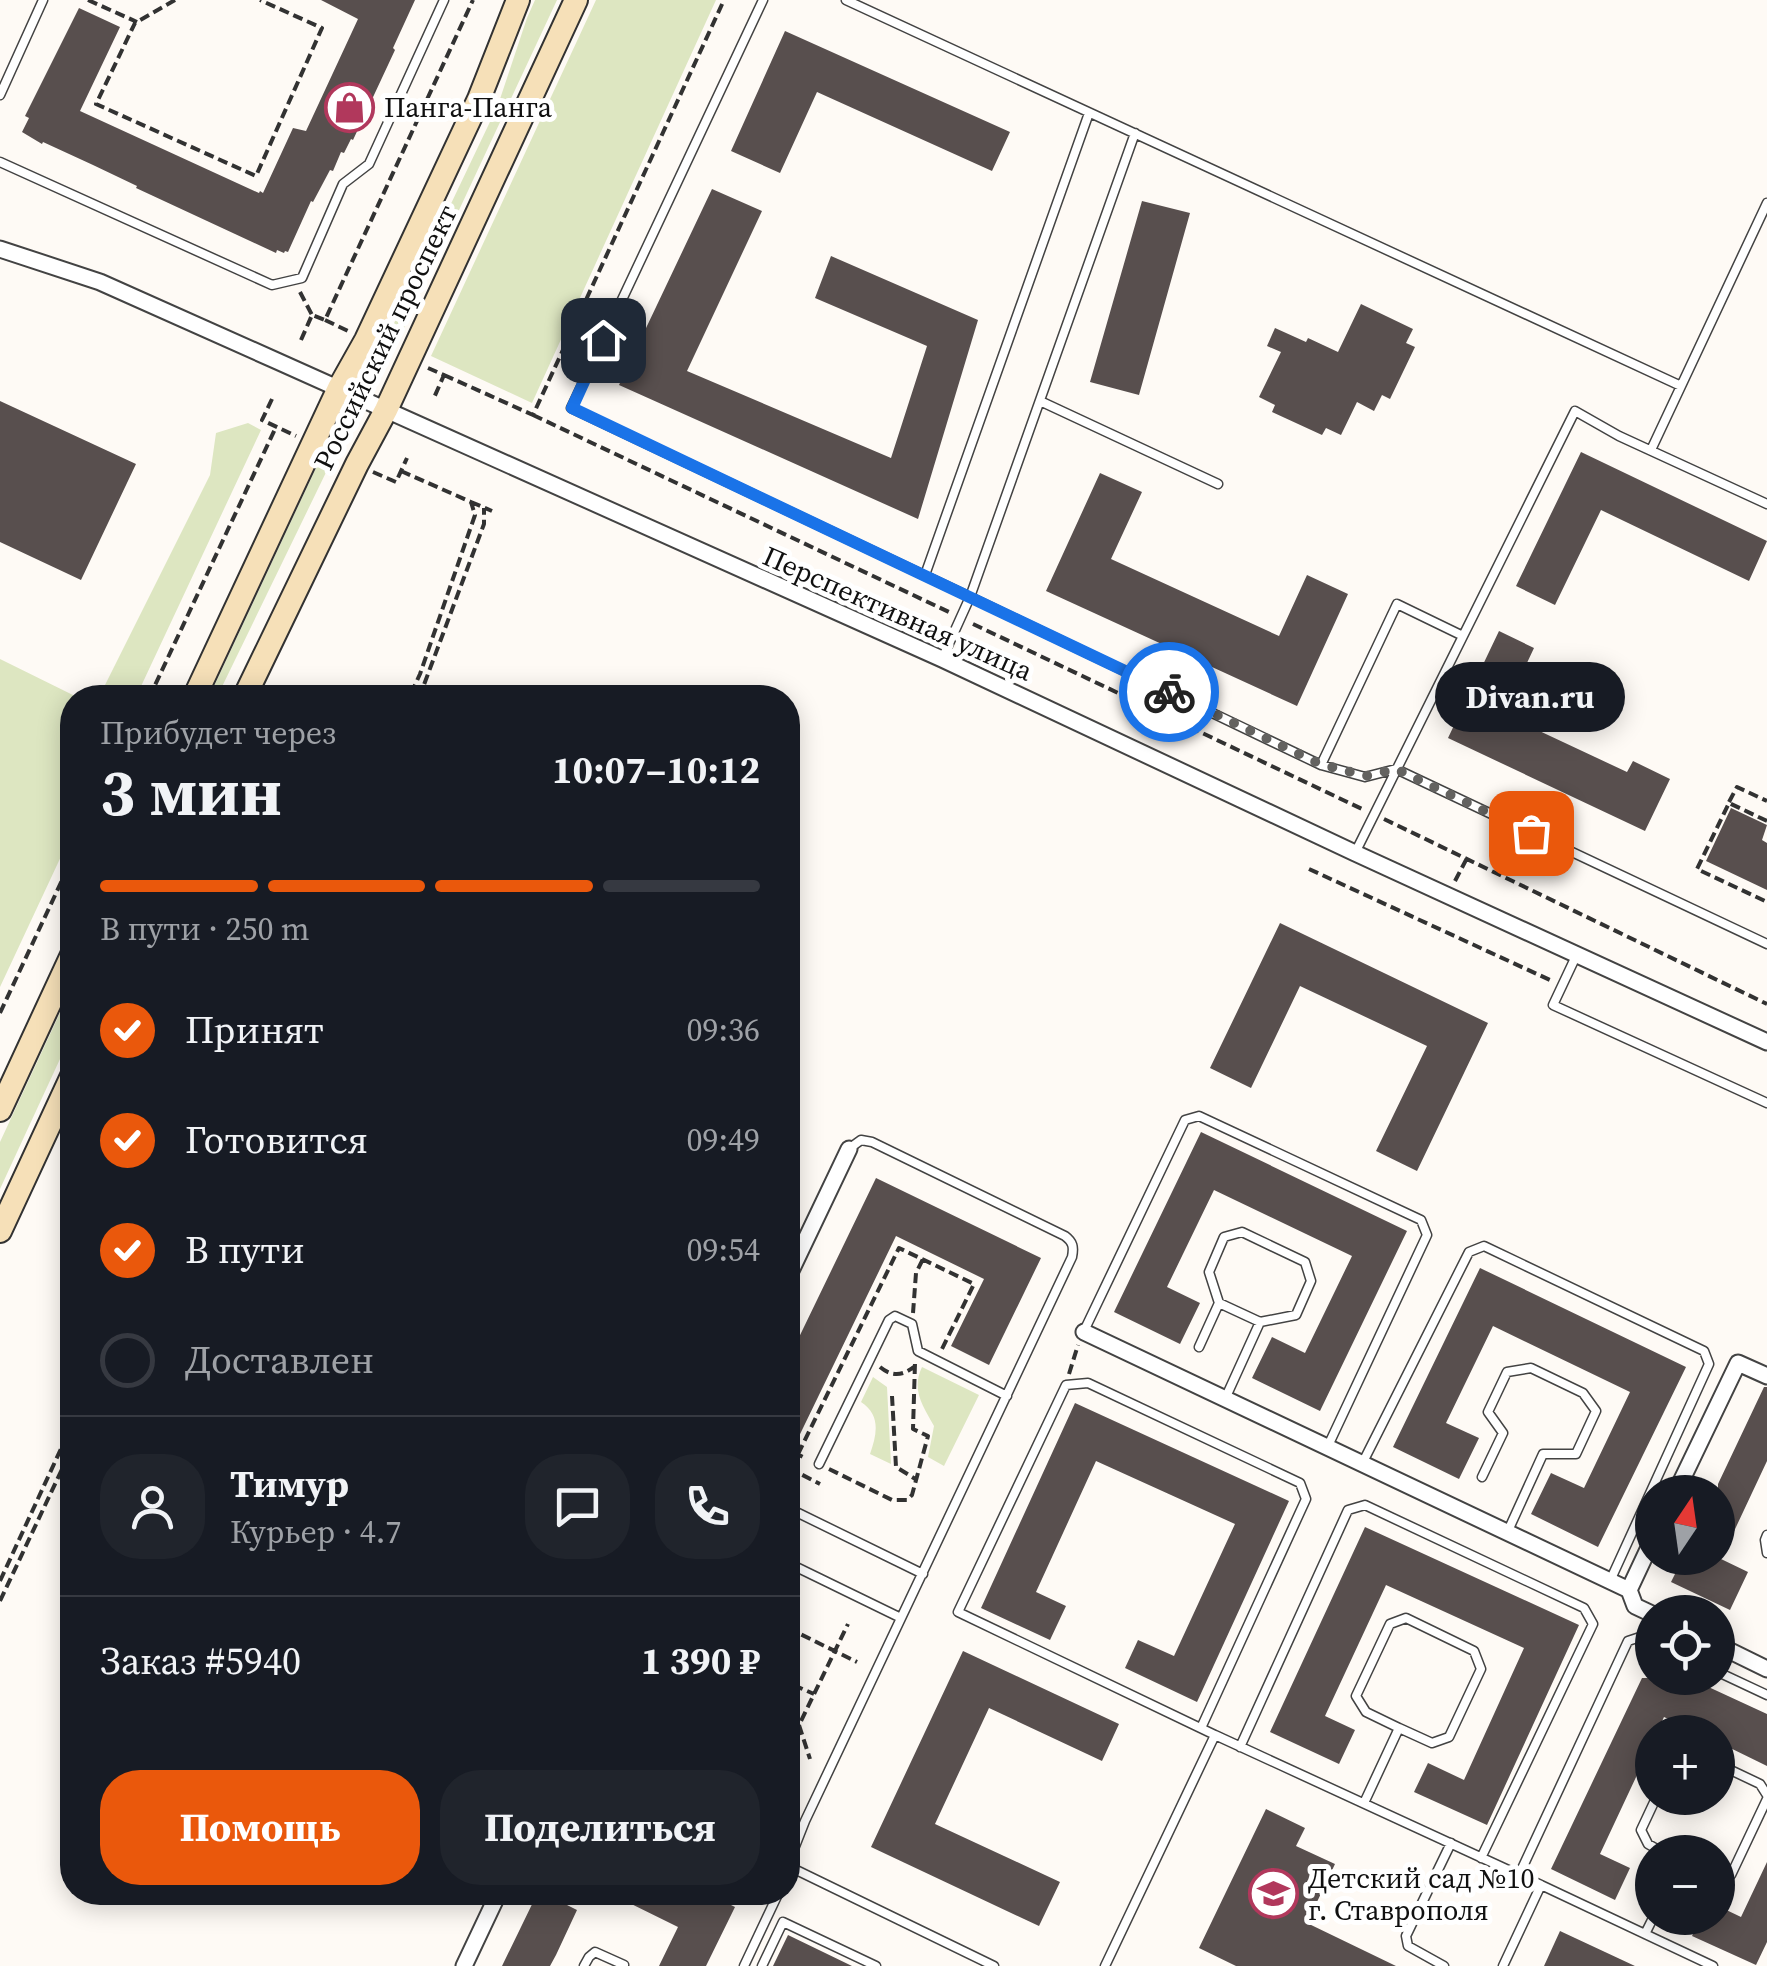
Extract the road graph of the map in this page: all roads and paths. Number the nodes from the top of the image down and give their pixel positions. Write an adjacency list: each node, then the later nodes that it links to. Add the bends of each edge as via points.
1 (43, 0): 13 (lane)
2 (88, 0): 12 (path)
3 (175, 0): 12 (path)
4 (260, 0): 12 (path, via 322,28 256,176 96,104)
5 (444, 0): 19 (lane, via 369,164 343,184 302,278)
6 (473, 0): 21 (path)
7 (518, 0): 27 (main road, Российский проспект, via 479,99)
8 (576, 0): 31 (main road, Российский проспект)
9 (724, 0): 32 (path)
10 (763, 0): 44 (lane, via 572,408)
11 (846, 0): 14 (lane)
12 (137, 22)
13 (0, 95)
14 (1090, 113): 15 (lane); 44 (lane)
15 (1135, 134): 26 (lane); 30 (lane)
16 (0, 162): 19 (lane, via 272,285)
17 (1767, 203): 26 (lane)
18 (0, 249): 27 (street, Перспективная улица, via 100,282)
19 (294, 280): 20 (path)
20 (312, 314): 21 (path); 23 (path)
21 (326, 320): 22 (path)
22 (348, 330)
23 (300, 340)
24 (420, 364): 25 (path)
25 (444, 375): 29 (path); 32 (path)
26 (1681, 386): 35 (lane)
27 (339, 388): 31 (street, Перспективная улица); 50 (main road, Российский проспект)
28 (272, 399): 33 (path, via 262,420)
29 (433, 400)
30 (1040, 401): 39 (lane); 45 (lane)
31 (386, 410): 48 (street, Перспективная улица); 51 (main road, Российский проспект)
32 (533, 415): 46 (path)
33 (276, 427): 34 (path); 49 (path)
34 (298, 436)
35 (1651, 450): 41 (lane); 47 (lane, via 1574,411)
36 (407, 458): 38 (path)
37 (369, 470): 38 (path, via 396,482)
38 (401, 471): 40 (path)
39 (1218, 484)
40 (471, 502): 42 (path); 52 (path, via 474,521)
41 (1767, 504)
42 (484, 508): 43 (path); 53 (path, via 484,524)
43 (492, 512)
44 (925, 576): 45 (lane)
45 (970, 597): 46 (lane); 54 (lane)
46 (960, 617): 48 (lane); 58 (path)
47 (1463, 636): 54 (lane, via 1397,604); 55 (lane)
48 (942, 659): 60 (street, Перспективная улица)
49 (154, 685)
50 (200, 685)
51 (250, 685)
52 (415, 685)
53 (423, 685)
54 (1320, 764): 55 (lane, via 1366,776)
55 (1396, 769): 58 (lane); 64 (lane)
56 (1767, 801): 57 (path, via 1737,787)
57 (1729, 803): 59 (path); 63 (path, via 1697,869)
58 (1374, 814): 60 (lane); 68 (path)
59 (1767, 821)
60 (1355, 853): 65 (street, Перспективная улица)
61 (1309, 869): 67 (path)
62 (60, 885): 69 (path)
63 (1767, 902)
64 (1767, 944)
65 (1577, 954): 67 (lane); 70 (street, Перспективная улица)
66 (60, 981): 73 (main road)
67 (1563, 985): 72 (lane, via 1554,1005)
68 (1767, 1004)
69 (0, 1013)
70 (1767, 1042)
71 (60, 1102): 75 (main road)
72 (1767, 1103)
73 (0, 1110)
74 (848, 1149): 76 (street); 89 (lane, via 872,1142 1072,1241 1072,1258)
75 (0, 1231)
76 (800, 1252)
77 (923, 1259): 80 (path)
78 (1219, 1303): 79 (lane); 79 (lane, via 1208,1272 1224,1237 1242,1232 1305,1262 1312,1281 1296,1315); 82 (lane)
79 (1260, 1322): 90 (lane)
80 (912, 1324): 83 (lane); 84 (lane, via 891,1318)
81 (1084, 1332): 87 (path); 90 (street); 91 (lane, via 1185,1120 1198,1116 1421,1220 1426,1235)
82 (1199, 1347)
83 (918, 1352): 85 (path); 89 (lane)
84 (872, 1354): 85 (path, via 897,1375); 94 (lane)
85 (914, 1366): 100 (path, via 914,1429 928,1436)
86 (1767, 1376): 98 (street, via 1738,1362)
87 (1066, 1385): 127 (lane, via 958,1612); 127 (lane, via 1088,1383 1300,1483 1306,1499)
88 (892, 1396): 100 (path, via 896,1467)
89 (1007, 1396): 107 (lane)
90 (1225, 1399): 91 (street)
91 (1327, 1448): 95 (street)
92 (60, 1451): 109 (path)
93 (800, 1454): 94 (path)
94 (819, 1464): 100 (path, via 892,1500 912,1494)
95 (1362, 1464): 103 (street); 110 (lane, via 1469,1252 1484,1246 1704,1351 1709,1364)
96 (60, 1474): 112 (path)
97 (800, 1474): 101 (path)
98 (1684, 1475)
99 (1482, 1478): 103 (lane, via 1503,1434 1488,1412 1507,1372 1531,1368 1583,1393 1596,1411 1576,1454 1543,1454)
100 (918, 1480)
101 (820, 1484)
102 (800, 1514): 107 (lane)
103 (1507, 1532): 110 (street)
104 (1767, 1535): 105 (lane)
105 (1767, 1554)
106 (800, 1569): 114 (lane)
107 (922, 1574): 114 (lane)
108 (1636, 1575): 111 (street)
109 (0, 1581)
110 (1610, 1581): 111 (street)
111 (1629, 1590): 113 (street)
112 (0, 1602)
113 (1635, 1606)
114 (902, 1618): 136 (lane)
115 (848, 1624): 118 (path)
116 (800, 1634): 118 (path)
117 (1635, 1639): 141 (lane, via 1628,1641)
118 (834, 1651): 120 (path); 124 (path)
119 (1735, 1653): 121 (street)
120 (857, 1662)
121 (1767, 1669)
122 (1735, 1680): 125 (lane)
123 (800, 1688): 124 (path)
124 (814, 1694): 126 (path)
125 (1767, 1695)
126 (800, 1723)
127 (1200, 1728): 130 (lane)
128 (1398, 1728): 128 (lane, via 1432,1743 1449,1738 1481,1670 1474,1651 1406,1618 1390,1624 1356,1696 1366,1712); 135 (lane)
129 (800, 1732): 132 (path)
130 (1215, 1735): 131 (lane); 154 (lane)
131 (1240, 1747): 135 (lane); 138 (lane, via 1348,1510 1365,1504 1584,1608 1593,1624)
132 (810, 1760)
133 (1735, 1772): 134 (lane, via 1760,1784)
134 (1767, 1797): 139 (lane)
135 (1364, 1802): 137 (lane)
136 (800, 1833)
137 (1450, 1844): 138 (lane); 155 (lane, via 1406,1936 1408,1946)
138 (1482, 1858): 141 (lane)
139 (1735, 1866)
140 (800, 1871): 153 (lane)
141 (1519, 1875): 142 (lane)
142 (1540, 1885): 145 (lane); 156 (lane)
143 (493, 1905): 148 (street)
144 (773, 1905): 150 (lane)
145 (1635, 1929)
146 (1647, 1935): 157 (lane)
147 (624, 1965): 149 (lane, via 596,1952)
148 (464, 1966)
149 (584, 1966)
150 (744, 1966)
151 (762, 1966): 152 (lane, via 783,1922)
152 (876, 1966)
153 (994, 1966)
154 (1105, 1966)
155 (1444, 1966)
156 (1503, 1966)
157 (1713, 1966)

